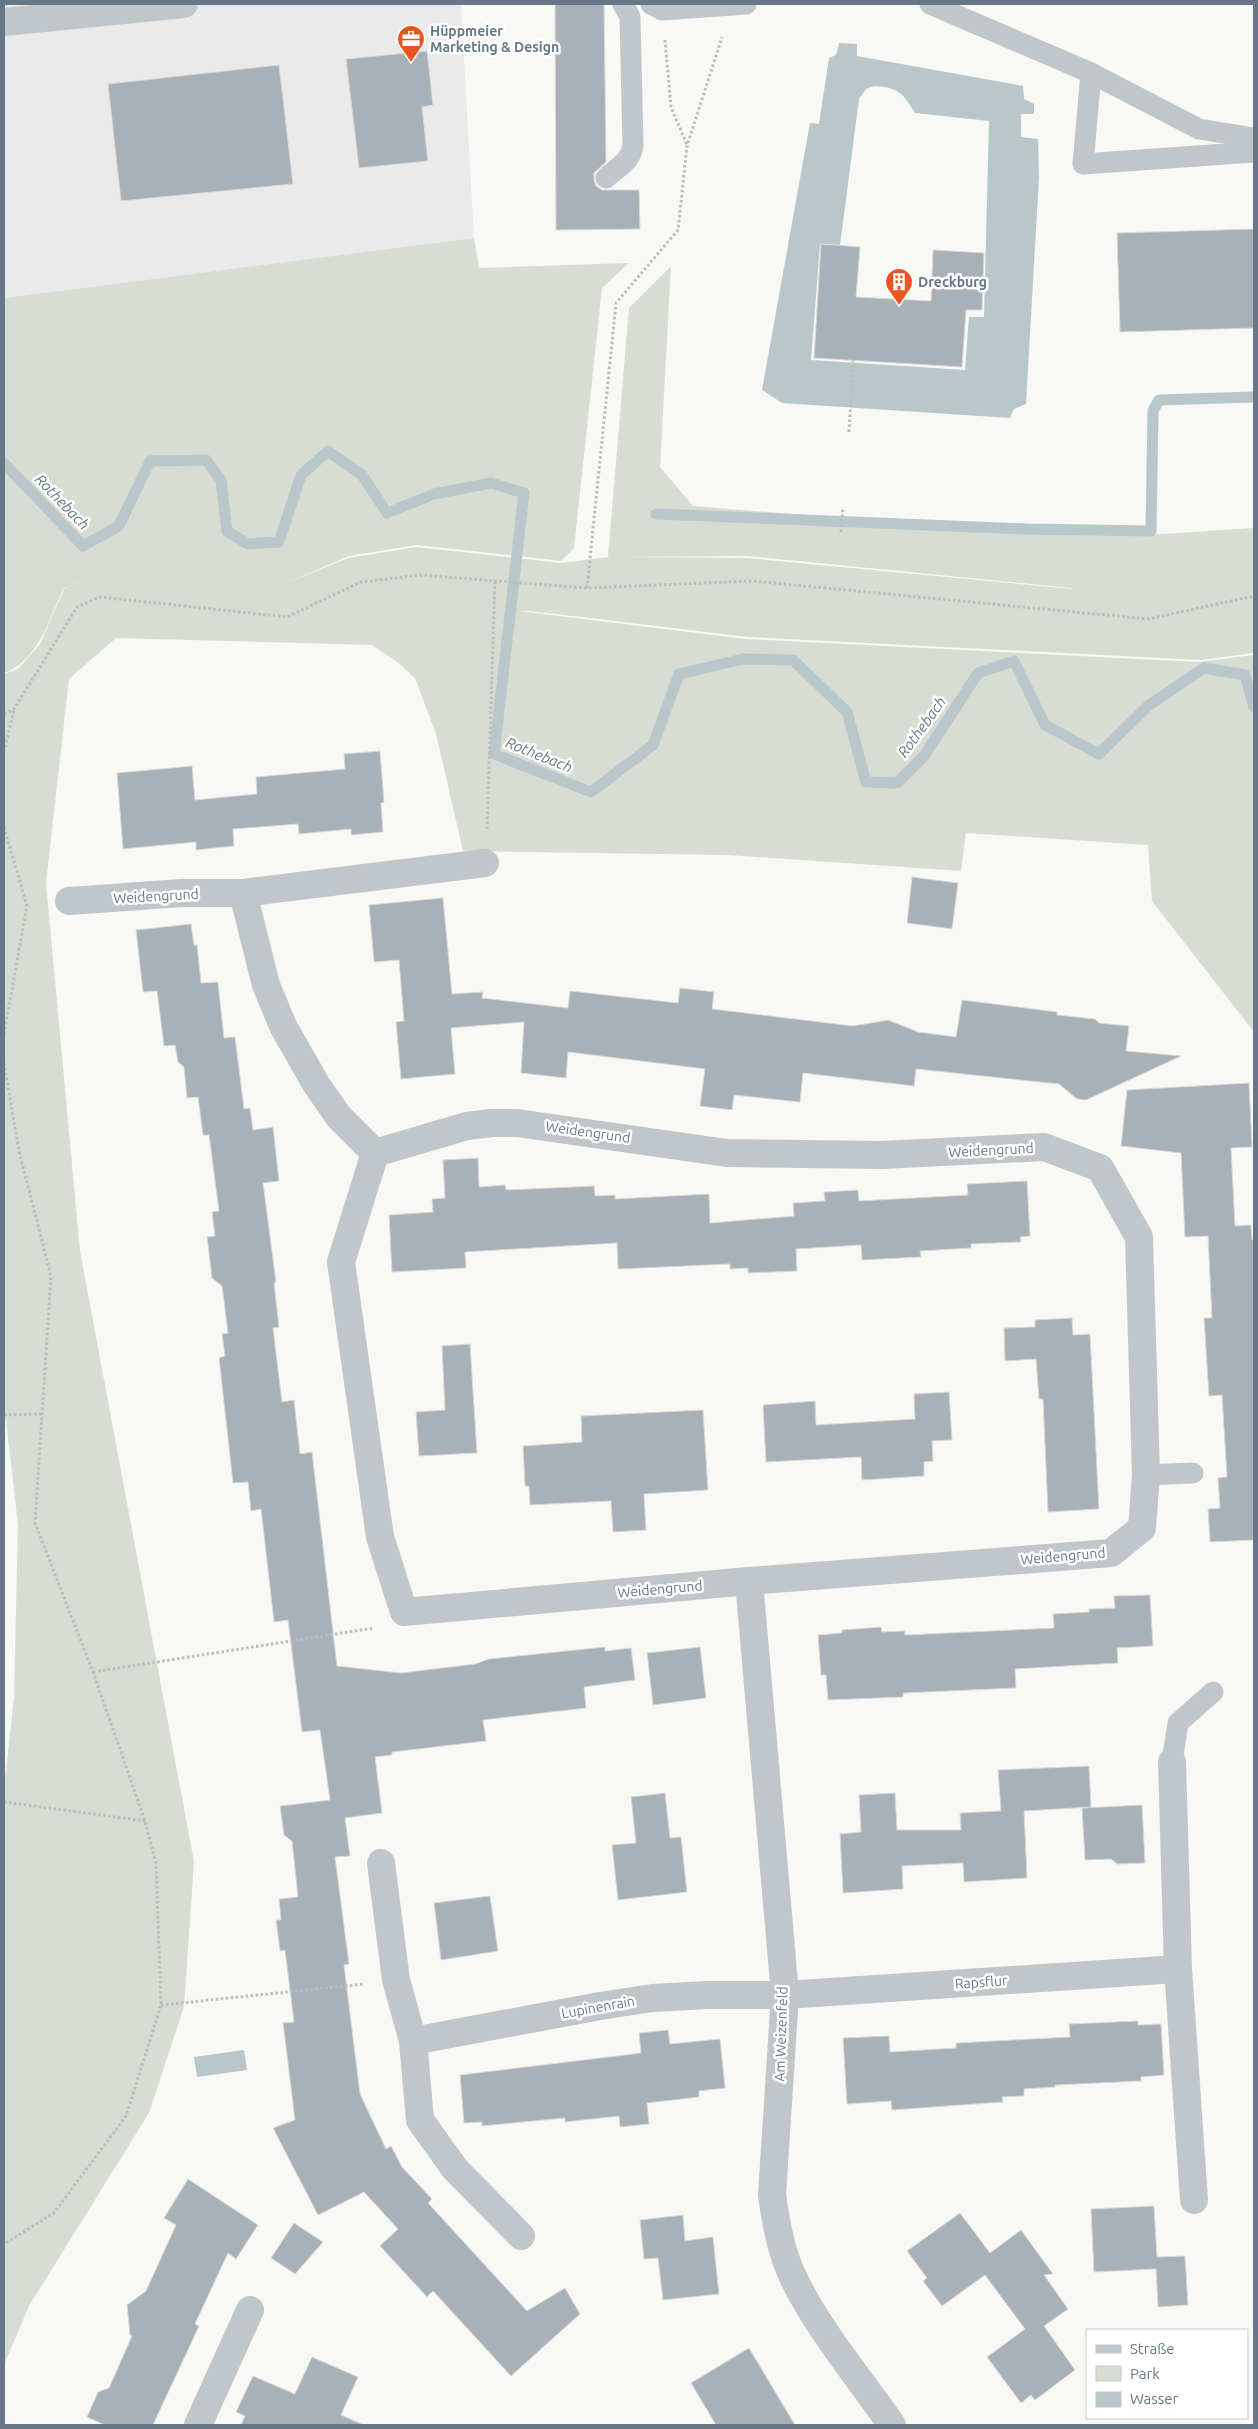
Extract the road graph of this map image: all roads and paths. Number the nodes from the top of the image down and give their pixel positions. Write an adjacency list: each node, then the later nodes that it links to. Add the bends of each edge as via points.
1 (184, 4): 6 (street)
2 (623, 4): 11 (lane, via 630,16 633,146 627,160)
3 (738, 4): 5 (lane); 9 (path)
4 (930, 4): 7 (lane)
5 (656, 7): 9 (path, via 671,107)
6 (4, 22)
7 (1091, 73): 8 (lane, via 1199,129); 10 (lane, via 1083,164)
8 (1254, 138)
9 (687, 146): 17 (path, via 678,230 616,303)
10 (1254, 152)
11 (606, 178)
12 (853, 361): 13 (path)
13 (849, 432)
14 (843, 507): 15 (path)
15 (841, 532)
16 (495, 580): 17 (path); 19 (path, via 420,575 361,582 287,617 100,597 78,607); 23 (path)
17 (588, 588): 18 (path, via 752,582 1148,619)
18 (1254, 596)
19 (14, 709): 20 (path); 21 (path)
20 (4, 714)
21 (4, 752)
22 (4, 827): 26 (path, via 27,906)
23 (485, 863): 24 (street, Weidengrund)
24 (243, 893): 25 (street, Weidengrund, via 182,893); 28 (street, via 266,985 283,1026 339,1117)
25 (69, 901)
26 (4, 1034)
27 (4, 1063): 29 (path, via 19,1151 51,1276)
28 (375, 1153): 32 (street, Weidengrund, via 467,1126 518,1123 727,1153 882,1155 1044,1148 1100,1168 1139,1237); 34 (street, via 341,1262 380,1537)
29 (42, 1414): 30 (path); 35 (path, via 35,1523)
30 (4, 1415)
31 (1193, 1474): 32 (lane)
32 (1146, 1475): 33 (street, Weidengrund, via 1142,1528 1110,1553)
33 (749, 1582): 34 (street, Weidengrund); 43 (street, Am Weizenfeld)
34 (404, 1612): 35 (path, via 380,1627)
35 (93, 1672): 39 (path)
36 (1213, 1692): 37 (lane, via 1178,1723)
37 (1172, 1762): 41 (street)
38 (4, 1802): 39 (path)
39 (145, 1822): 44 (path, via 156,1864)
40 (381, 1863): 42 (street)
41 (1178, 1969): 43 (street, Rapsflur); 46 (street)
42 (396, 1980): 44 (path); 45 (street)
43 (785, 1995): 45 (street, Lupinenrain, via 652,1998); 51 (street, Am Weizenfeld, via 772,2195 776,2222 793,2278 807,2304)
44 (161, 2005): 48 (path, via 126,2116 54,2213)
45 (413, 2041): 47 (street, via 420,2120 455,2169)
46 (1194, 2200)
47 (520, 2236)
48 (4, 2244)
49 (250, 2310): 50 (street)
50 (198, 2425)
51 (892, 2425)

